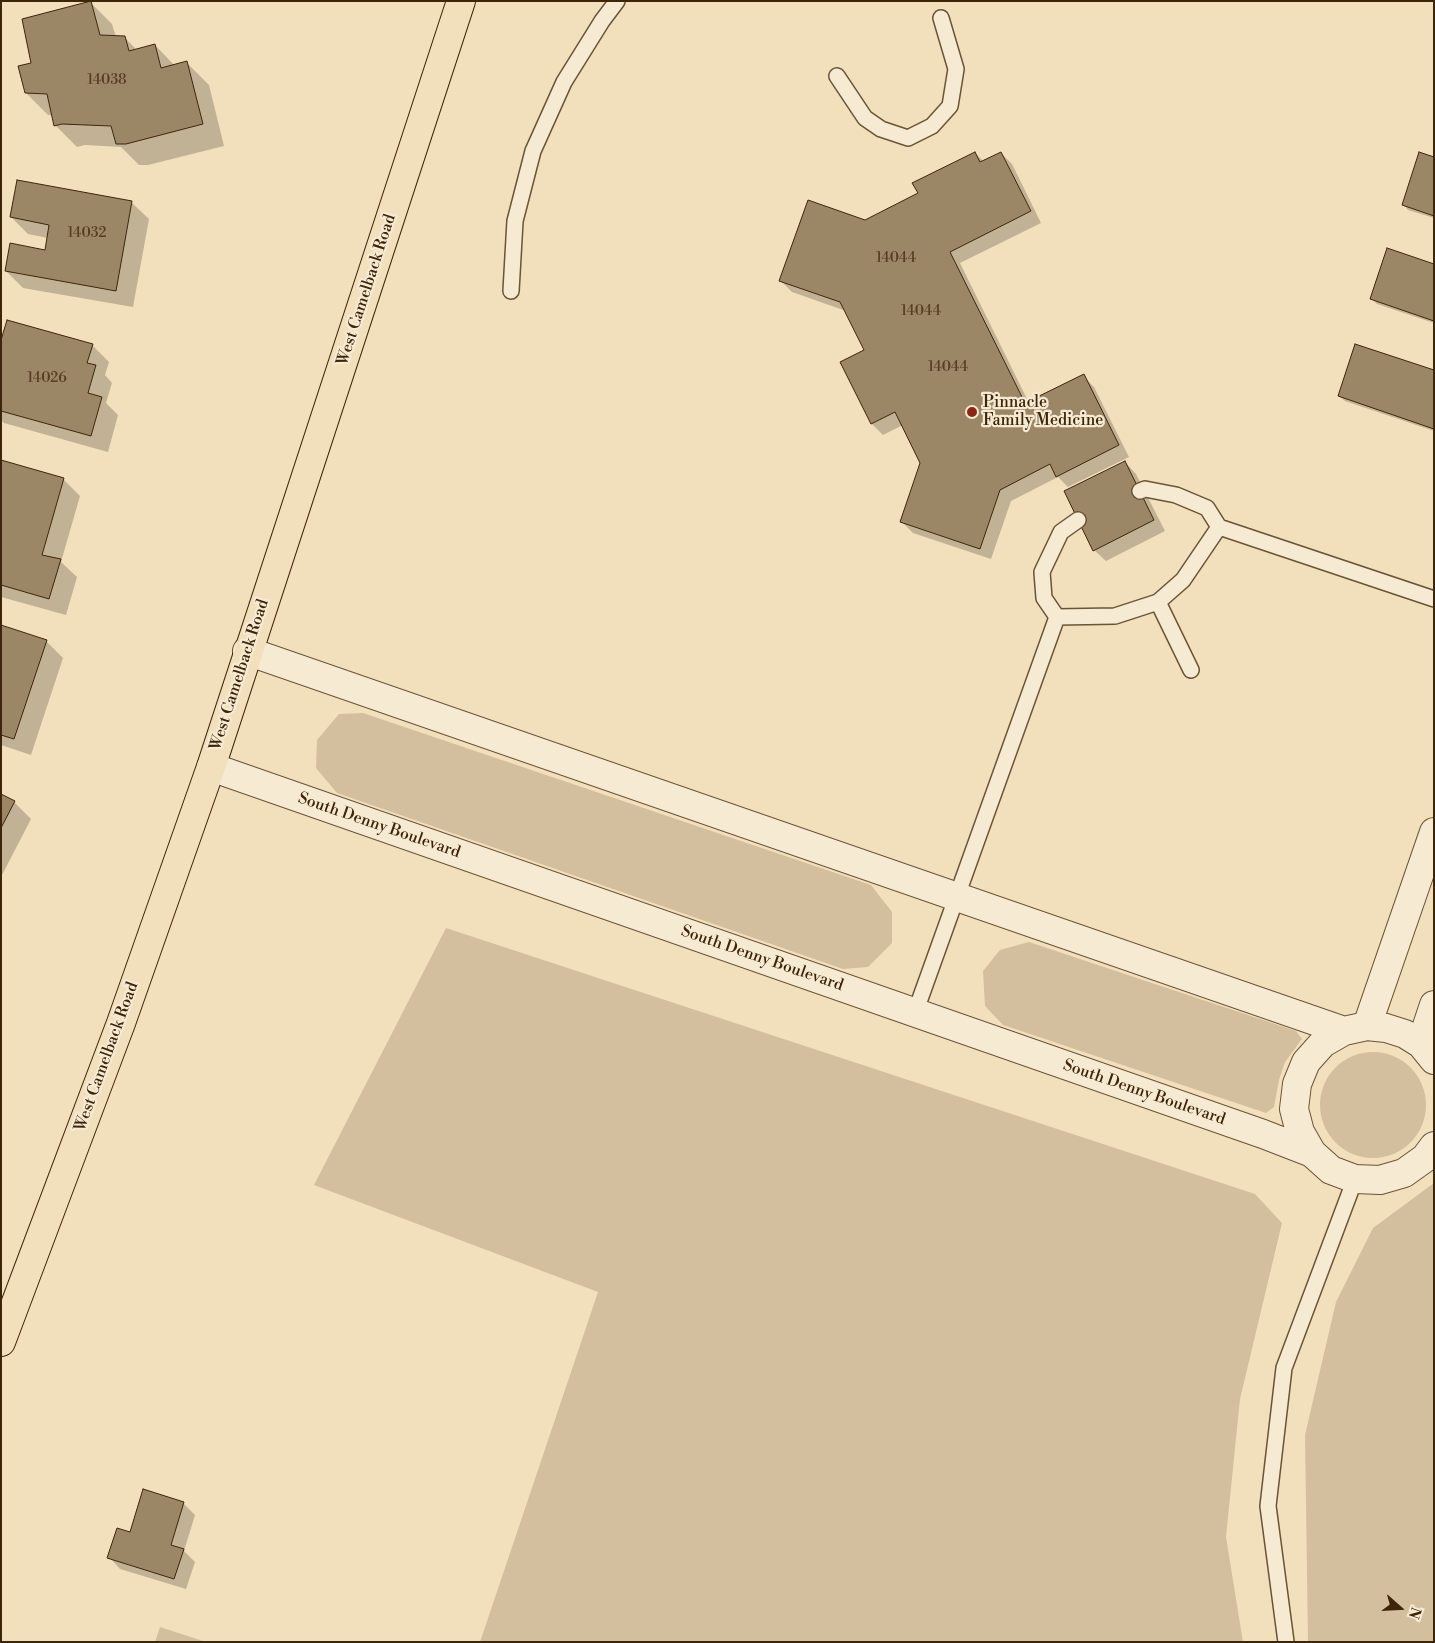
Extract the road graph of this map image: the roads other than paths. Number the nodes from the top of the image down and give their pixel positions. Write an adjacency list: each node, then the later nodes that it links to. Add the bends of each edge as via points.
1 (461, 1): 12 (main road, West Camelback Road)
2 (617, 1): 5 (lane, via 564,82 533,151 515,221)
3 (940, 18): 4 (lane, via 956,69 950,106 932,126 908,138 882,129 865,118)
4 (837, 76)
5 (511, 291)
6 (1140, 490): 8 (lane, via 1176,495 1207,508)
7 (1078, 520): 11 (lane, via 1061,532 1042,572 1044,598)
8 (1219, 527): 9 (lane); 10 (lane, via 1183,580)
9 (1434, 599)
10 (1158, 602): 11 (lane, via 1115,616); 13 (lane)
11 (1057, 617): 17 (lane)
12 (247, 651): 14 (main road, West Camelback Road); 17 (street)
13 (1192, 670)
14 (211, 767): 19 (street, South Denny Boulevard); 25 (main road, West Camelback Road, via 121,1023)
15 (1434, 832): 16 (street)
16 (1427, 873): 20 (street)
17 (956, 896): 19 (lane); 20 (street)
18 (1434, 1005): 21 (street)
19 (915, 1013): 23 (street, South Denny Boulevard)
20 (1356, 1029): 21 (street, via 1386,1028 1405,1034); 23 (street, South Denny Boulevard, via 1323,1043 1306,1062 1296,1084 1294,1109 1300,1132)
21 (1427, 1052)
22 (1434, 1146): 24 (street, South Denny Boulevard, via 1425,1158 1404,1173 1380,1180)
23 (1312, 1154): 24 (street, South Denny Boulevard, via 1331,1170)
24 (1355, 1179): 26 (lane, via 1284,1368 1268,1506)
25 (1, 1342)
26 (1286, 1642)

